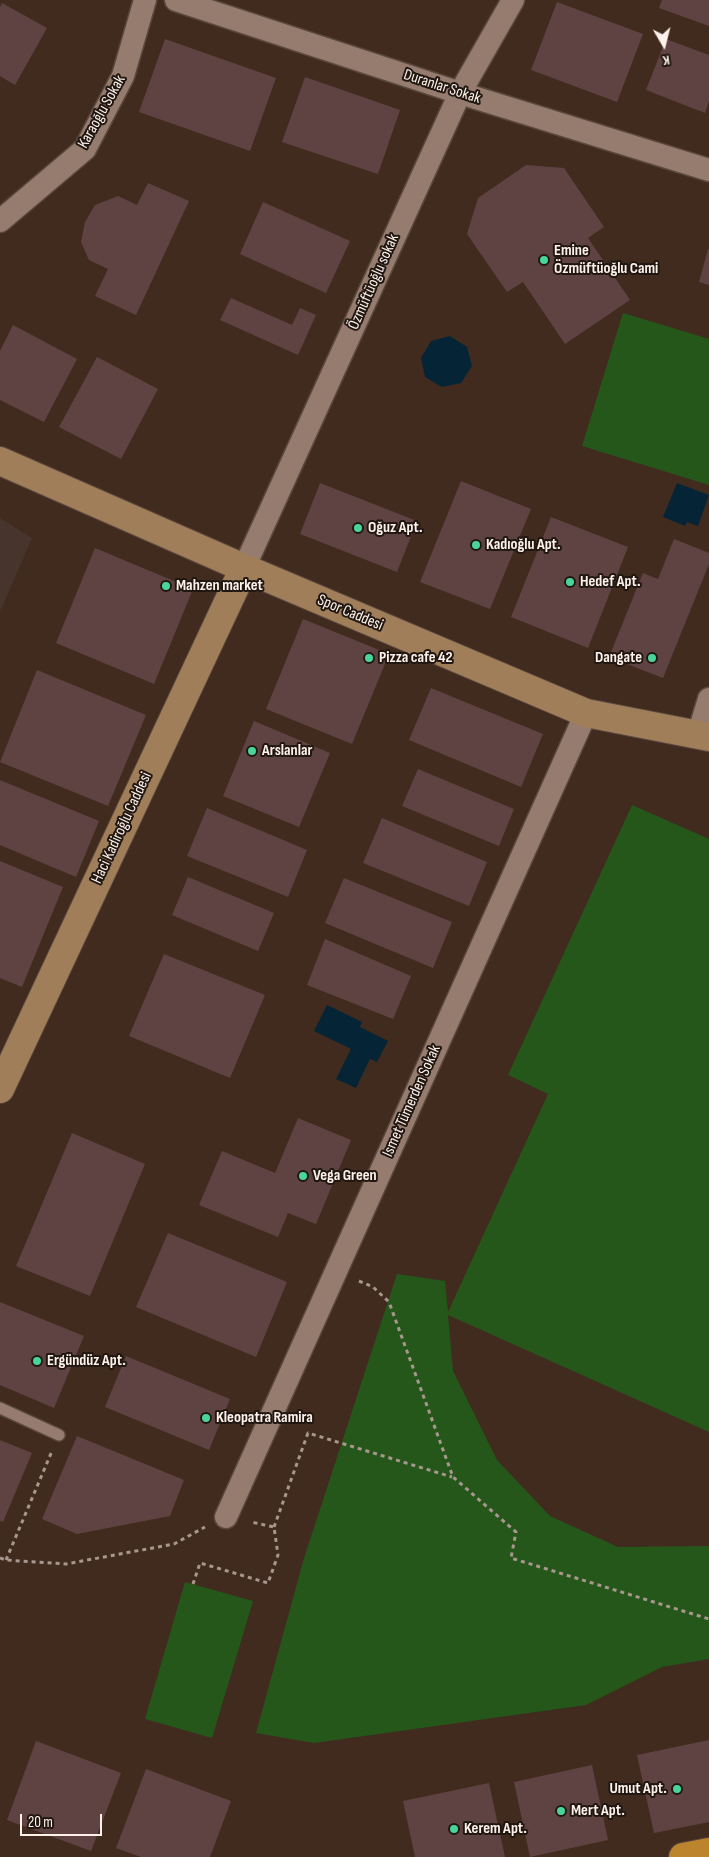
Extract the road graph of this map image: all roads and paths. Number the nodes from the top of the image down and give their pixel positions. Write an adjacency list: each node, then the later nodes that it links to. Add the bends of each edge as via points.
1 (145, 0): 6 (street, Karaoğlu Sokak, via 123,76 85,149)
2 (176, 0): 4 (street, Duranlar Sokak)
3 (512, 0): 4 (street, Özmüftüoğlu sokak)
4 (460, 93): 5 (street, Duranlar Sokak); 8 (street, Özmüftüoğlu sokak)
5 (709, 170)
6 (0, 221)
7 (0, 461): 8 (street, Spor Caddesi)
8 (244, 568): 10 (street, Spor Caddesi); 12 (street, Haci Kadiroğlu Caddesi)
9 (709, 699): 11 (street)
10 (586, 713): 11 (street, Spor Caddesi); 13 (street, Ismet Tümerden Sokak)
11 (704, 736)
12 (0, 1088)
13 (335, 1272): 16 (path, via 373,1287 389,1302); 17 (street, Ismet Tümerden Sokak)
14 (0, 1408): 15 (lane)
15 (59, 1434): 20 (path)
16 (453, 1477): 18 (path, via 308,1433); 22 (path, via 516,1532 511,1558)
17 (226, 1516): 18 (path); 20 (path, via 174,1544 66,1564)
18 (274, 1527): 21 (path, via 278,1555 268,1583 200,1563)
19 (0, 1558): 20 (path)
20 (6, 1560)
21 (194, 1584)
22 (709, 1619)
23 (709, 1852): 24 (highway)
24 (682, 1857)

